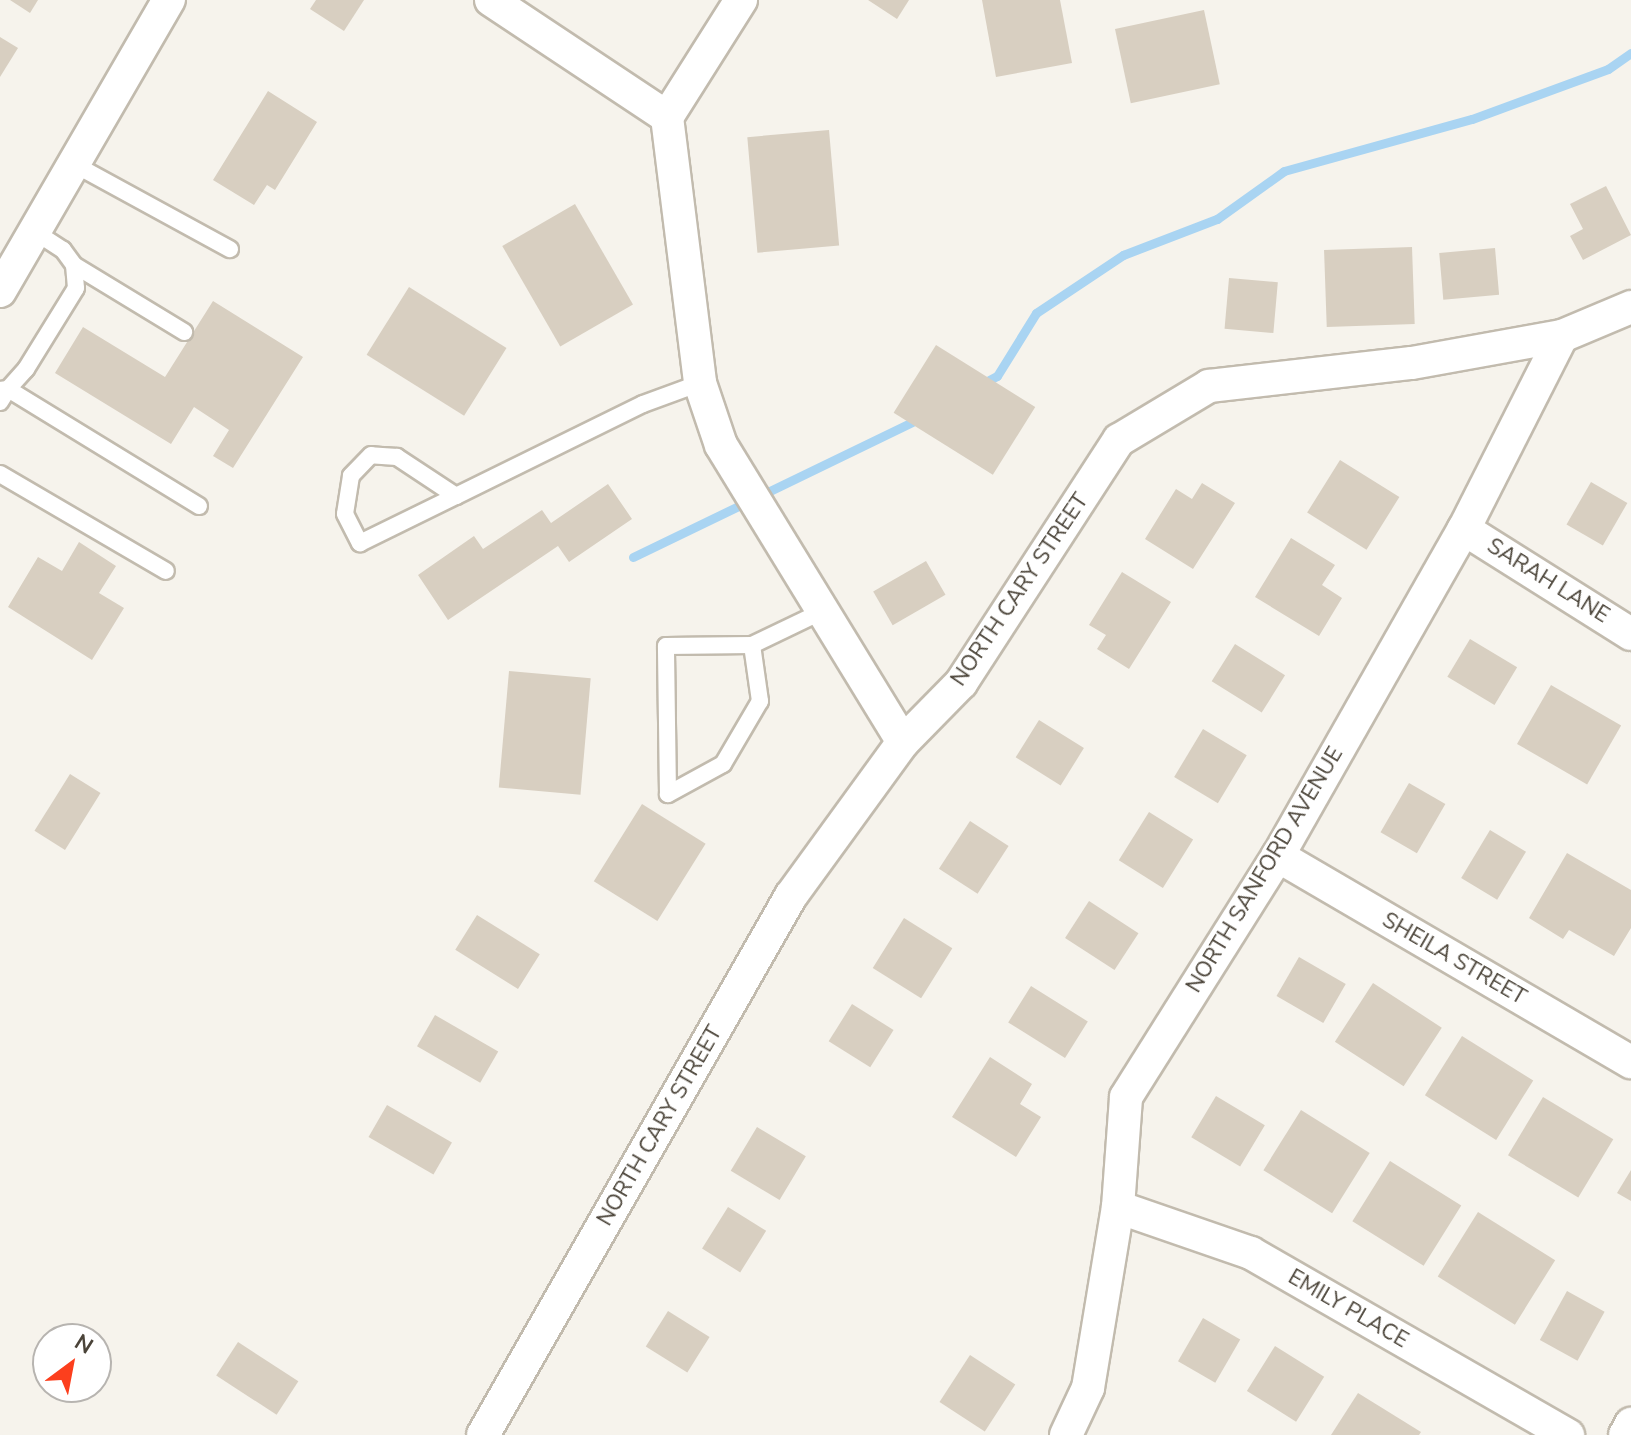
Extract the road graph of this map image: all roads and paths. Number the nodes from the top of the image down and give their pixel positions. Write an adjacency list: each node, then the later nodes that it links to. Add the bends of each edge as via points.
1 (169, 0): 5 (street)
2 (491, 0): 4 (street)
3 (741, 0): 4 (street)
4 (667, 117): 13 (street)
5 (72, 163): 6 (street); 7 (lane)
6 (35, 232): 8 (lane, via 63,250); 9 (street)
7 (230, 249)
8 (74, 265): 11 (lane); 14 (lane, via 76,288 46,340)
9 (0, 291)
10 (1631, 307): 12 (street, NORTH CARY STREET)
11 (184, 332)
12 (1562, 336): 18 (street, NORTH SANFORD AVENUE); 23 (street, NORTH CARY STREET, via 1412,363 1209,386 1119,440 961,683)
13 (700, 383): 16 (lane, via 643,404); 20 (street, via 721,445)
14 (3, 394): 17 (lane)
15 (0, 474): 19 (lane)
16 (456, 496): 16 (lane, via 360,543 345,514 351,476 371,455 397,457)
17 (199, 506)
18 (1464, 529): 21 (street, SARAH LANE); 24 (street, NORTH SANFORD AVENUE)
19 (166, 571)
20 (823, 611): 22 (lane); 23 (street)
21 (1631, 634)
22 (752, 645): 22 (lane, via 666,646 668,794 723,764 760,701)
23 (903, 742): 28 (street, NORTH CARY STREET, via 791,896)
24 (1278, 856): 25 (street, SHEILA STREET); 26 (street, NORTH SANFORD AVENUE, via 1126,1097)
25 (1631, 1062)
26 (1118, 1207): 29 (street, NORTH SANFORD AVENUE, via 1088,1388); 30 (street, EMILY PLACE, via 1251,1253)
27 (1631, 1424): 31 (street)
28 (483, 1435)
29 (1066, 1435)
30 (1568, 1435)
31 (1625, 1435)

